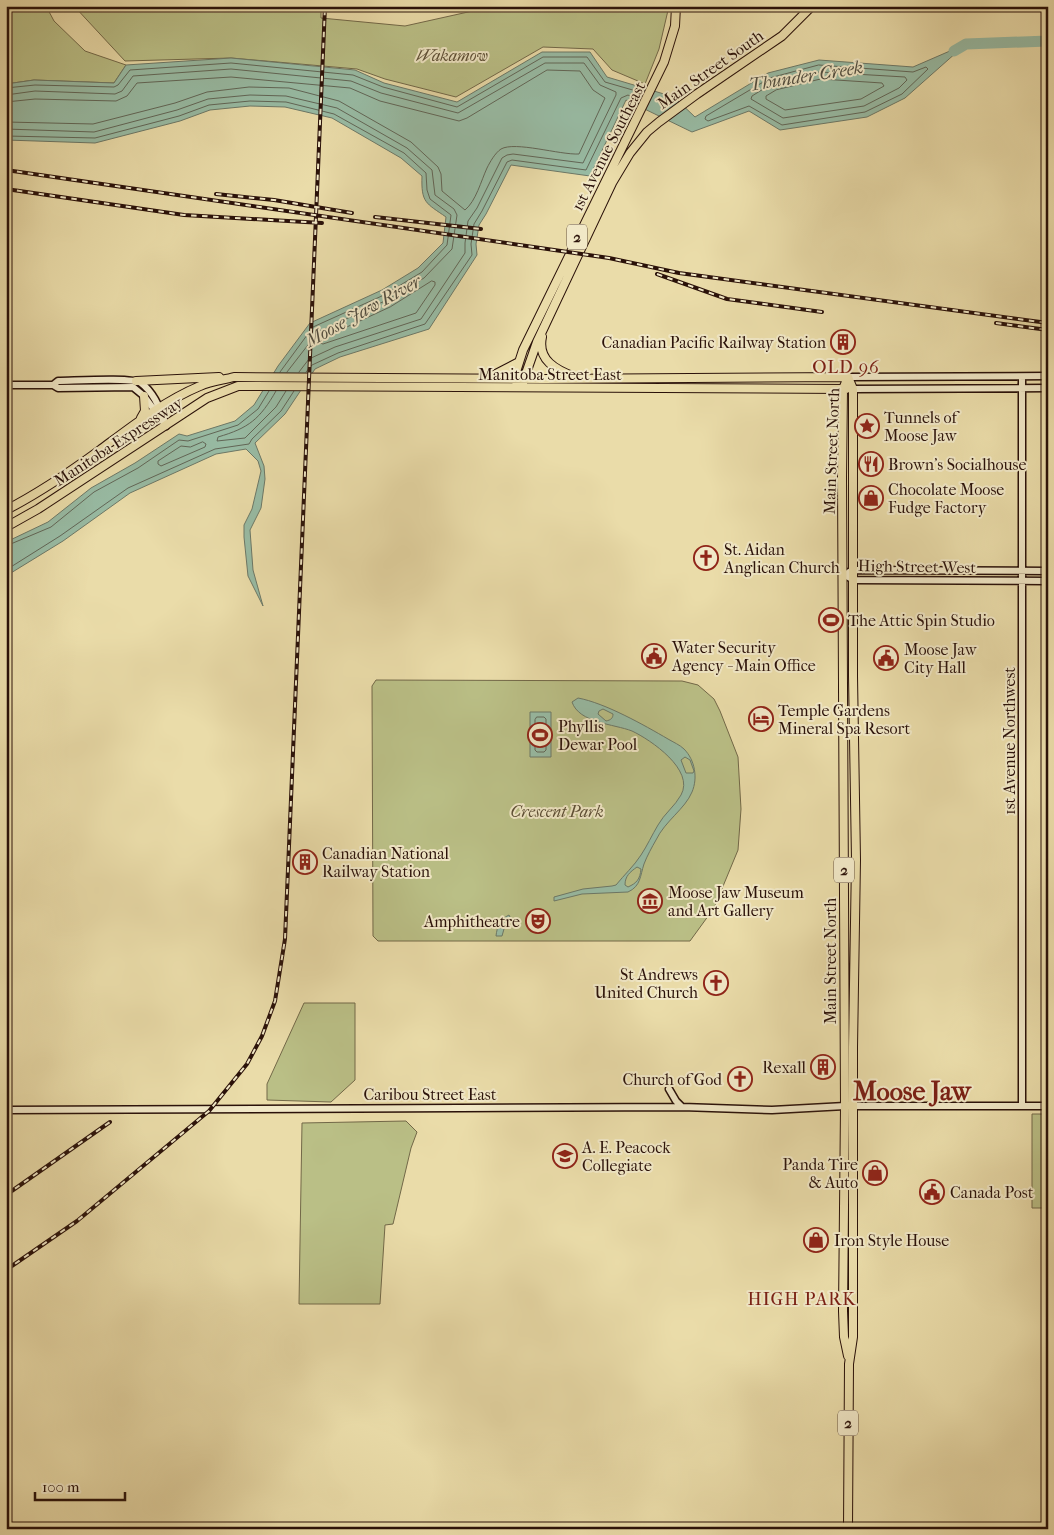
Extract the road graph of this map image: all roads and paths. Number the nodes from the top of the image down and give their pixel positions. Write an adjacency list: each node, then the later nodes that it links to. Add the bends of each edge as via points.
1 (676, 6): 5 (main road, 1st Avenue Southeast / 2, via 675,26 657,78)
2 (812, 6): 3 (main road, Main Street South, via 782,36 647,132)
3 (612, 183): 4 (main road, 1st Avenue Southeast / 2)
4 (545, 327): 12 (main road, 1st Avenue Southeast / 2); 13 (main road, 2, via 541,343 546,360)
5 (519, 362): 10 (main road); 11 (main road, 1st Avenue Southeast / 2)
6 (1048, 376): 9 (street)
7 (234, 377): 14 (main road); 15 (main road, Manitoba Expressway); 25 (main road, Manitoba Expressway, via 201,385)
8 (848, 377): 9 (street); 13 (main road, Manitoba Street East / 2); 22 (main road, Main Street North / 2); 23 (main road, Main Street North / 2)
9 (1022, 377): 20 (street, 1st Avenue Northwest)
10 (487, 378): 11 (main road, Manitoba Street East); 16 (main road, Manitoba Street East)
11 (514, 378): 12 (main road, Manitoba Street East); 19 (main road)
12 (524, 379): 13 (main road, Manitoba Street East / 2); 19 (main road, 1st Avenue Southeast / 2)
13 (579, 379)
14 (136, 381): 18 (street, via 58,381); 25 (street, via 147,389)
15 (247, 381): 16 (main road, Manitoba Street East); 27 (main road, Manitoba Expressway, via 207,398)
16 (327, 382): 19 (main road, Manitoba Street East)
17 (6, 385): 18 (street)
18 (53, 385): 24 (street, via 58,388 133,387)
19 (520, 388): 22 (main road, Manitoba Street East)
20 (1022, 388): 21 (street); 23 (street); 31 (street, 1st Avenue Northwest)
21 (1048, 388)
22 (843, 389): 23 (main road, Manitoba Street East); 33 (main road, Main Street North / 2)
23 (853, 389): 30 (main road, Main Street North / 2)
24 (144, 396): 25 (street); 26 (main road, via 145,411)
25 (157, 410): 26 (main road, Manitoba Expressway); 27 (street)
26 (140, 420): 28 (main road, Manitoba Expressway, via 25,501)
27 (166, 426): 29 (main road, Manitoba Expressway, via 38,510)
28 (6, 510)
29 (6, 527)
30 (854, 570): 31 (street, High Street West); 33 (street, High Street West); 34 (main road, Main Street North / 2)
31 (1022, 570): 32 (street, High Street West); 36 (street, 1st Avenue Northwest)
32 (1048, 571)
33 (843, 574): 34 (street, High Street West); 38 (main road, Main Street North / 2)
34 (854, 580): 36 (street, High Street West); 38 (main road, Main Street North / 2, via 856,860)
35 (1048, 580): 36 (street, High Street West)
36 (1022, 581): 39 (street, 1st Avenue Northwest)
37 (670, 1089): 41 (street)
38 (849, 1106): 39 (street, Caribou Street East); 41 (street, Caribou Street East, via 772,1110); 43 (main road, Main Street North / 2, via 843,1310 849,1364)
39 (1022, 1106): 40 (street, Caribou Street East)
40 (1048, 1106)
41 (682, 1107): 42 (street, Caribou Street East)
42 (6, 1110)
43 (848, 1529)

